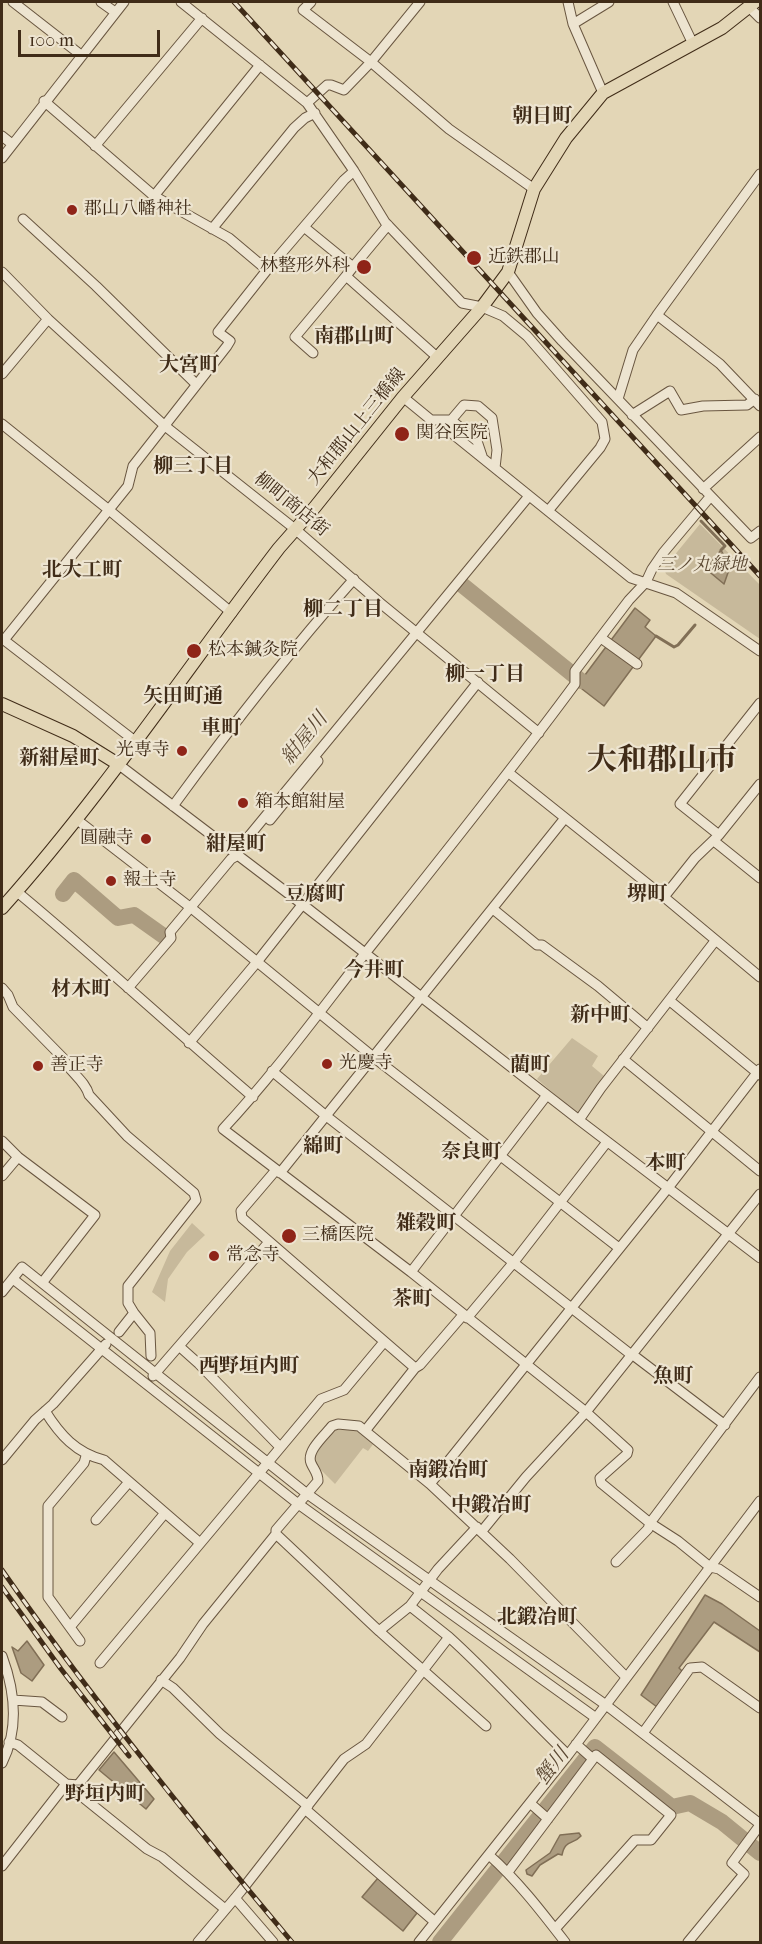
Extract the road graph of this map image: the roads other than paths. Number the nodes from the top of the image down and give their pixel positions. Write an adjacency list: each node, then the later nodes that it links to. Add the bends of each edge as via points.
1 (13, 2): 16 (street)
2 (101, 2): 11 (street)
3 (123, 2): 11 (street)
4 (181, 2): 12 (street)
5 (311, 2): 17 (street, via 303,10)
6 (420, 2): 17 (street)
7 (568, 2): 14 (street)
8 (609, 2): 14 (street)
9 (673, 2): 15 (street)
10 (752, 4): 13 (street); 15 (main road, 大和郡山上三橋線, via 722,28)
11 (115, 12): 16 (street)
12 (202, 18): 18 (street); 25 (street)
13 (760, 18)
14 (573, 24): 19 (street)
15 (693, 44): 19 (main road, 大和郡山上三橋線)
16 (81, 55): 20 (street)
17 (371, 62): 21 (street, via 344,90 327,85); 29 (street, via 449,129)
18 (260, 65): 21 (street); 30 (street)
19 (603, 93): 29 (main road, 大和郡山上三橋線, via 566,138)
20 (44, 101): 24 (street); 25 (street)
21 (307, 104): 22 (street)
22 (315, 113): 27 (street); 34 (street, via 294,128)
23 (2, 136): 24 (street)
24 (12, 144): 26 (street)
25 (94, 146): 30 (street)
26 (2, 158)
27 (354, 171): 32 (street); 33 (street)
28 (760, 174): 41 (street)
29 (534, 189): 38 (main road, 大和郡山上三橋線)
30 (154, 196): 34 (street)
31 (23, 219): 46 (street)
32 (388, 225): 35 (street); 40 (street, via 462,303)
33 (304, 227): 35 (street); 36 (street)
34 (212, 229): 36 (street)
35 (352, 267): 39 (street)
36 (267, 270): 46 (street, via 218,332 230,341)
37 (2, 272): 42 (street, 柳町商店街)
38 (508, 272): 40 (main road, 大和郡山上三橋線); 48 (street, via 537,313)
39 (345, 276): 43 (street, via 295,337); 44 (street)
40 (482, 307): 44 (main road, 大和郡山上三橋線); 59 (street, via 503,316 527,336 602,422 605,439 600,448)
41 (657, 315): 48 (street, via 633,350); 49 (street, via 720,364)
42 (48, 319): 45 (street); 53 (street, 柳町商店街)
43 (313, 353)
44 (437, 357): 47 (main road, 大和郡山上三橋線)
45 (2, 374)
46 (196, 384): 53 (street)
47 (403, 397): 51 (street, via 432,420); 60 (main road, 大和郡山上三橋線)
48 (618, 399): 50 (street)
49 (758, 403): 50 (street, via 681,410 670,391)
50 (632, 415): 56 (street)
51 (452, 420): 55 (street, via 447,425 449,432); 55 (street, via 464,405 478,406 492,418)
52 (2, 424): 58 (street)
53 (165, 426): 58 (street, via 133,466 128,486); 60 (street, 柳町商店街)
54 (760, 437): 56 (street)
55 (495, 468): 57 (street)
56 (707, 493): 61 (street, via 751,538); 63 (street, via 651,569)
57 (529, 496): 59 (street); 65 (street)
58 (109, 510): 64 (street); 73 (street, via 4,640)
59 (548, 511): 63 (street, via 631,578)
60 (295, 529): 62 (street, 柳町商店街); 64 (main road, 大和郡山上三橋線)
61 (760, 531)
62 (354, 579): 65 (street, 柳町商店街); 77 (street, via 226,733)
63 (646, 582): 66 (street); 67 (street, via 676,593)
64 (232, 613): 73 (main road, 大和郡山上三橋線)
65 (416, 632): 69 (street, 柳町商店街); 81 (street, via 240,847)
66 (601, 638): 68 (street); 72 (street, via 575,671 575,684)
67 (760, 651)
68 (637, 664)
69 (478, 682): 72 (street, 柳町商店街); 85 (street)
70 (760, 703): 80 (street, via 680,804)
71 (2, 704): 74 (main road, via 73,736)
72 (539, 733): 75 (street)
73 (135, 741): 74 (main road, 大和郡山上三橋線)
74 (118, 764): 77 (street); 79 (main road, 大和郡山上三橋線)
75 (509, 773): 78 (street); 90 (street)
76 (760, 784): 80 (street)
77 (173, 806): 81 (street)
78 (565, 818): 84 (street); 88 (street)
79 (76, 819): 83 (main road, 大和郡山上三橋線); 87 (street)
80 (717, 838): 82 (street); 84 (street, via 695,858)
81 (238, 855): 85 (street); 87 (street)
82 (760, 878)
83 (16, 891): 86 (main road, 大和郡山上三橋線); 94 (street)
84 (664, 897): 89 (street)
85 (302, 904): 90 (street); 91 (street)
86 (2, 908)
87 (193, 909): 91 (street); 94 (street, via 170,932 171,938)
88 (493, 909): 95 (street); 98 (street)
89 (716, 941): 92 (street); 96 (street)
90 (366, 953): 95 (street); 97 (street)
91 (257, 962): 97 (street); 99 (street)
92 (760, 977)
93 (2, 988): 130 (street, via 13,1007 63,1058 89,1095 127,1136 194,1193 196,1200 128,1286)
94 (128, 988): 99 (street)
95 (421, 997): 100 (street); 104 (street)
96 (670, 1001): 98 (street); 103 (street)
97 (320, 1013): 100 (street); 102 (street)
98 (648, 1028): 101 (street)
99 (189, 1043): 105 (street)
100 (372, 1056): 106 (street); 111 (street)
101 (623, 1059): 107 (street); 108 (street)
102 (272, 1071): 105 (street); 106 (street)
103 (759, 1072): 108 (street)
104 (547, 1095): 107 (street); 111 (street)
105 (253, 1096): 113 (street, via 223,1129)
106 (325, 1115): 113 (street); 119 (street)
107 (579, 1120): 110 (street)
108 (712, 1131): 114 (street); 116 (street)
109 (2, 1141): 112 (street)
110 (607, 1142): 116 (street); 118 (street)
111 (501, 1156): 118 (street); 119 (street)
112 (18, 1157): 115 (street); 127 (street, via 95,1215)
113 (278, 1171): 121 (street, via 241,1211 242,1218); 125 (street)
114 (760, 1171)
115 (2, 1176)
116 (668, 1188): 120 (street); 122 (street)
117 (760, 1194): 120 (street)
118 (561, 1202): 122 (street); 124 (street)
119 (454, 1216): 124 (street); 125 (street)
120 (729, 1233): 123 (street); 136 (street)
121 (269, 1242): 133 (street); 134 (street)
122 (619, 1248): 129 (street)
123 (760, 1257)
124 (514, 1262): 129 (street); 131 (street)
125 (411, 1272): 131 (street)
126 (13, 1279): 127 (street, via 22,1267); 128 (street); 135 (street)
127 (42, 1283): 132 (street)
128 (2, 1292)
129 (571, 1308): 136 (street); 138 (street)
130 (134, 1313): 132 (street); 137 (street, via 150,1333)
131 (465, 1316): 138 (street); 139 (street)
132 (115, 1335): 135 (street); 140 (street)
133 (384, 1341): 139 (street); 147 (street, via 344,1390 321,1399)
134 (180, 1347): 140 (street); 147 (street)
135 (103, 1348): 142 (street); 143 (street)
136 (633, 1355): 144 (street); 145 (street)
137 (151, 1356)
138 (526, 1364): 144 (street); 153 (street)
139 (415, 1368): 146 (street)
140 (155, 1373): 142 (street); 150 (street)
141 (760, 1377): 145 (street)
142 (146, 1384): 151 (street)
143 (45, 1412): 148 (street, via 57,1430); 149 (street)
144 (586, 1412): 159 (street, via 628,1450 600,1478 601,1483); 160 (street)
145 (725, 1425): 159 (street)
146 (365, 1431): 153 (street); 154 (street, via 354,1425 332,1426 310,1453 318,1481)
147 (280, 1447): 150 (street)
148 (86, 1456): 152 (street, via 104,1460); 169 (street, via 48,1506 48,1597)
149 (2, 1460)
150 (267, 1463): 151 (street); 154 (street)
151 (259, 1473): 156 (street); 162 (street)
152 (129, 1482): 157 (street); 158 (street)
153 (430, 1485): 160 (street)
154 (306, 1493): 156 (street); 165 (street)
155 (760, 1501): 164 (street)
156 (297, 1503): 161 (street); 166 (street)
157 (165, 1513): 162 (street); 169 (street)
158 (96, 1520)
159 (650, 1523): 163 (street); 164 (street)
160 (479, 1529): 165 (street); 176 (street)
161 (276, 1534): 170 (street); 177 (street)
162 (200, 1544): 174 (street)
163 (616, 1562)
164 (710, 1567): 167 (street); 176 (street)
165 (429, 1580): 166 (street); 179 (street)
166 (420, 1592): 168 (street); 182 (street)
167 (760, 1597)
168 (410, 1606): 170 (street); 171 (street)
169 (70, 1628): 172 (street)
170 (379, 1631): 175 (street)
171 (449, 1637): 175 (street); 187 (street)
172 (80, 1641)
173 (2, 1656): 178 (street)
174 (100, 1663)
175 (422, 1670): 183 (street); 192 (street, via 366,1744 344,1759)
176 (626, 1677): 179 (street)
177 (162, 1680): 190 (street, via 78,1785); 192 (street)
178 (13, 1701): 181 (street, via 42,1702); 185 (street)
179 (606, 1705): 182 (street); 184 (street)
180 (760, 1708): 184 (street, via 702,1666 690,1668)
181 (62, 1717)
182 (596, 1718): 186 (street)
183 (486, 1726)
184 (643, 1733): 194 (street)
185 (9, 1742): 189 (street); 190 (street)
186 (576, 1744): 187 (street); 188 (street)
187 (568, 1755): 191 (street)
188 (593, 1759): 193 (street); 201 (street, via 596,1755 671,1815 651,1840 635,1840)
189 (2, 1763)
190 (66, 1784): 196 (street); 199 (street)
191 (530, 1803): 193 (street); 195 (street)
192 (306, 1808): 198 (street); 200 (street)
193 (548, 1819): 197 (street)
194 (760, 1824): 202 (street, via 732,1863 744,1874)
195 (489, 1855): 197 (street); 200 (street)
196 (2, 1866)
197 (508, 1872): 201 (street)
198 (235, 1898): 199 (street); 204 (street)
199 (225, 1909): 203 (street)
200 (435, 1922): 205 (street)
201 (555, 1929): 206 (street)
202 (692, 1941)
203 (198, 1942)
204 (273, 1942)
205 (419, 1942)
206 (565, 1942)

